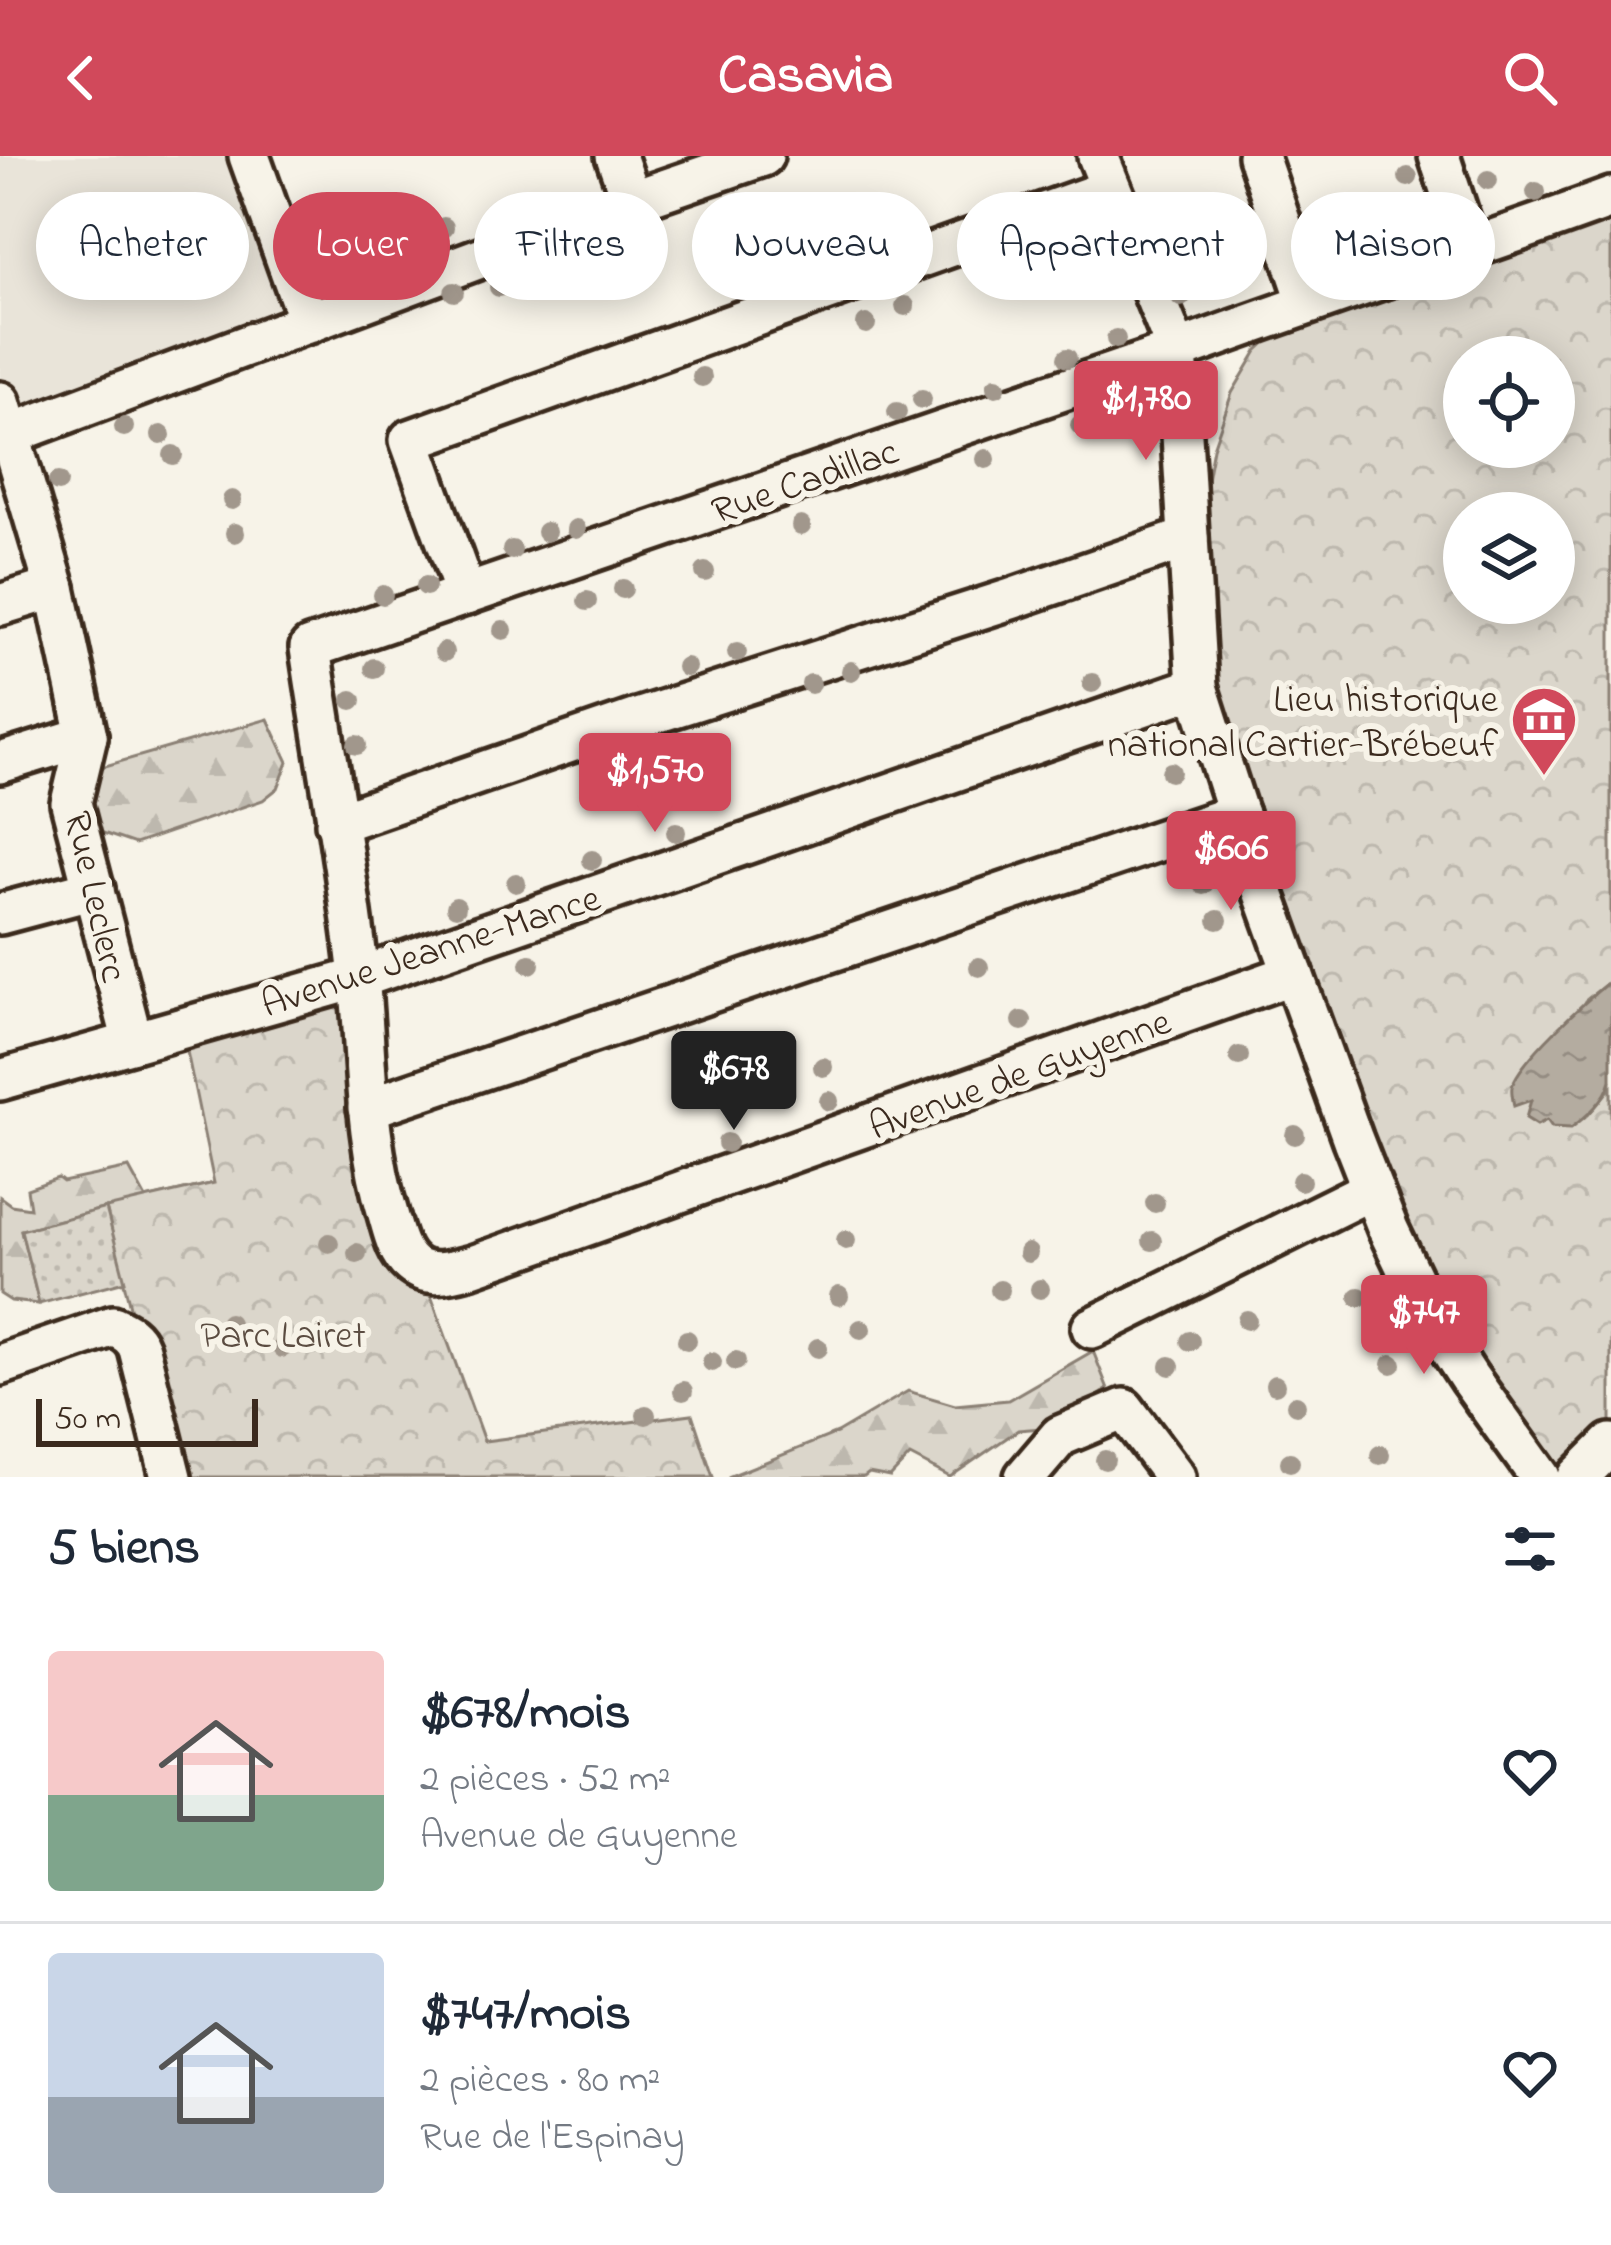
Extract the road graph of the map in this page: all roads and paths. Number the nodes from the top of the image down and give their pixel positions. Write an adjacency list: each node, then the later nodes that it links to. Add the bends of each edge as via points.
1 (616, 156): 7 (street)
2 (763, 156): 8 (street)
3 (1258, 156): 14 (street)
4 (1439, 156): 9 (street)
5 (255, 158): 15 (street)
6 (1104, 172): 16 (street); 20 (street, via 410,440)
7 (629, 192)
8 (658, 192)
9 (1451, 192)
10 (1611, 198): 11 (street, Rue Cadillac)
11 (1495, 241)
12 (474, 260): 15 (street)
13 (1316, 300): 14 (street, Rue Cadillac)
14 (1307, 303): 16 (street, Rue Cadillac)
15 (309, 322): 17 (street)
16 (1177, 351): 18 (street); 20 (street, Rue Cadillac)
17 (3, 425): 19 (street, Rue Leclerc)
18 (1188, 538): 22 (street); 26 (street)
19 (55, 588): 21 (street); 23 (street, Rue Leclerc)
20 (466, 595): 26 (street, Rue Cadillac, via 310,648)
21 (0, 605)
22 (1197, 687): 25 (street); 30 (street, Avenue Jeanne-Mance)
23 (87, 736): 24 (street); 27 (street, Rue Leclerc, via 71,803)
24 (0, 764)
25 (1238, 814): 29 (street); 33 (street)
26 (336, 823): 30 (street, Rue Cadillac)
27 (94, 889): 28 (street); 31 (street, Rue Leclerc)
28 (0, 914)
29 (1293, 974): 33 (street, Avenue de Guyenne, via 445,1274 409,1263 397,1244 376,1178); 34 (street)
30 (359, 978): 31 (street, Avenue Jeanne-Mance); 33 (street, Avenue de Guyenne)
31 (133, 1042): 32 (street, Avenue Jeanne-Mance)
32 (0, 1080)
33 (368, 1108)
34 (1372, 1189): 35 (street); 41 (street, via 1432,1321)
35 (1092, 1328)
36 (0, 1365): 38 (street, via 113,1326 125,1331 140,1349)
37 (1611, 1444): 42 (street)
38 (171, 1477)
39 (1025, 1477): 40 (street, via 1060,1436 1124,1409)
40 (1175, 1477)
41 (1540, 1477)
42 (1578, 1477)

